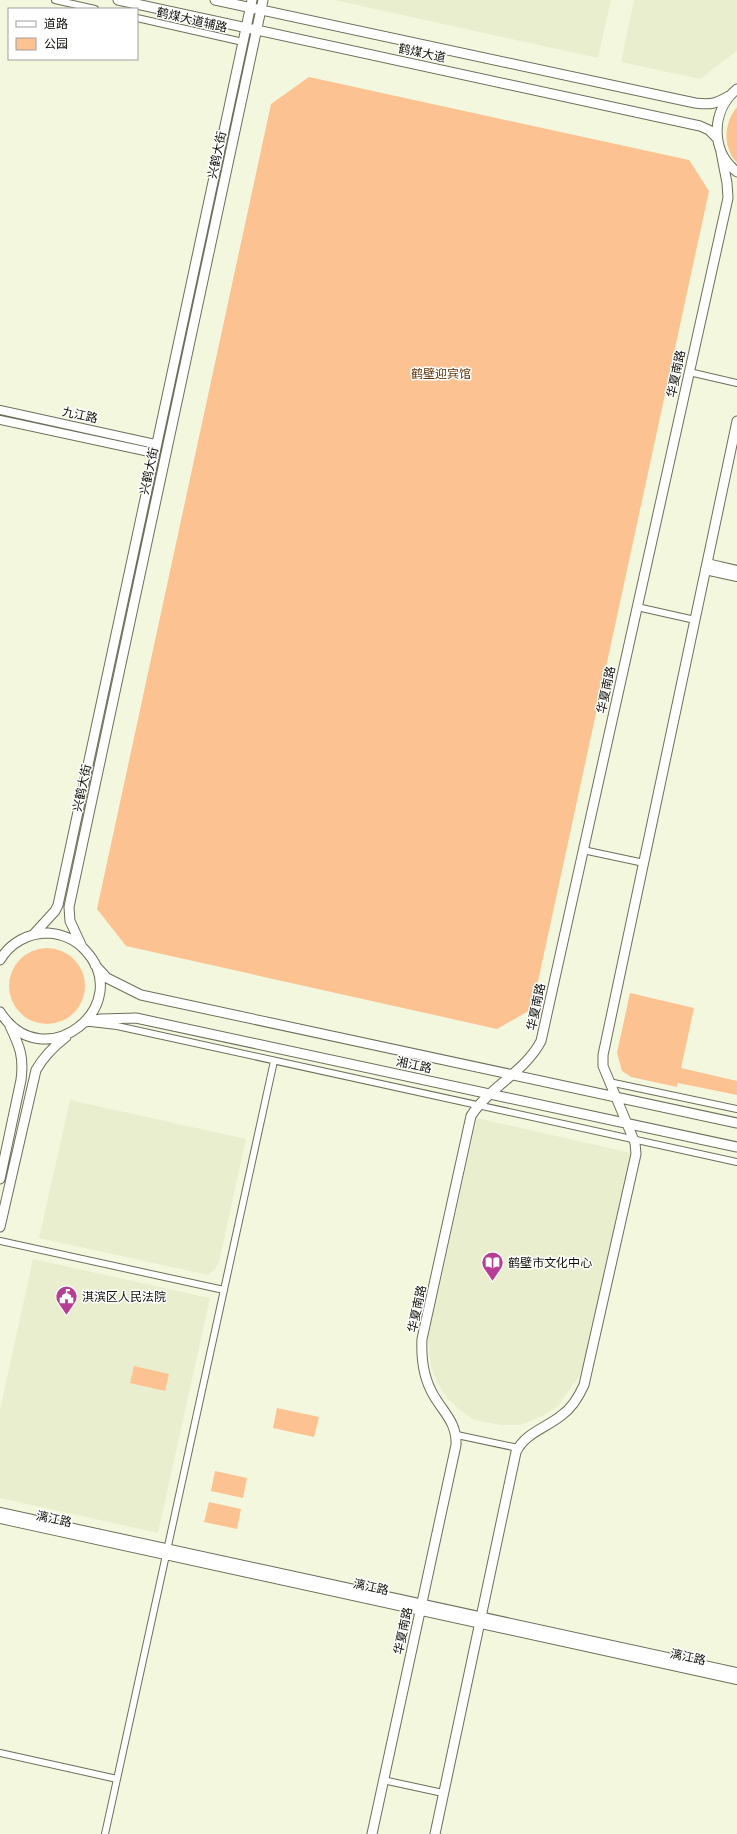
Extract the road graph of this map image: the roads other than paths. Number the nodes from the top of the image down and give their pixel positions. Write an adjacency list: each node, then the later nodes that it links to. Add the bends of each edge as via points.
1 (55, 0): 6 (street)
2 (118, 0): 9 (main road, 鹤煤大道)
3 (215, 0): 5 (main road, 鹤煤大道)
4 (264, 0): 7 (main road, 兴鹤大街)
5 (251, 4): 7 (main road, 鹤煤大道); 9 (main road, 兴鹤大街)
6 (91, 8)
7 (261, 10): 10 (main road, 兴鹤大街); 12 (main road, 鹤煤大道, via 694,103 715,104)
8 (138, 18): 11 (street, 鹤煤大道辅路)
9 (246, 28): 10 (main road, 鹤煤大道); 11 (main road, 兴鹤大街)
10 (257, 30): 13 (main road, 鹤煤大道, via 700,126); 30 (main road, 兴鹤大街, via 69,907 70,921)
11 (243, 42): 21 (main road, 兴鹤大街)
12 (735, 91): 13 (main road, 鹤煤大道, via 722,108)
13 (717, 138): 14 (main road, 鹤煤大道)
14 (721, 152): 15 (main road, 鹤煤大道); 16 (main road, 华夏南路, via 728,198)
15 (737, 172)
16 (689, 372): 17 (street); 25 (main road, 华夏南路)
17 (737, 383)
18 (0, 410): 21 (street, 九江路)
19 (0, 420): 21 (street, 九江路)
20 (737, 421): 22 (main road)
21 (155, 448): 29 (main road, 兴鹤大街, via 58,905)
22 (706, 567): 23 (street); 24 (street); 26 (main road)
23 (737, 570)
24 (737, 577)
25 (637, 608): 26 (street); 27 (main road, 华夏南路)
26 (695, 620): 28 (main road)
27 (583, 850): 28 (street); 39 (main road, 华夏南路, via 541,1041 536,1051)
28 (644, 863): 40 (main road, via 603,1055 603,1066)
29 (33, 935): 30 (main road, via 55,934 69,938); 31 (main road)
30 (82, 947): 33 (main road)
31 (4, 949): 32 (main road)
32 (0, 960)
33 (95, 965): 35 (main road, via 99,997 93,1012); 39 (main road, 湘江路, via 107,978 142,994)
34 (0, 1012): 36 (main road)
35 (85, 1022): 37 (main road); 38 (street, via 117,1026); 41 (main road, 湘江路, via 136,1018)
36 (10, 1025): 37 (main road, via 23,1034 38,1039 54,1039); 50 (main road, via 22,1056 23,1066)
37 (70, 1034): 51 (main road, via 52,1048 36,1070)
38 (274, 1061): 43 (street); 53 (street)
39 (513, 1074): 41 (main road, 华夏南路); 42 (main road, 湘江路)
40 (609, 1082): 42 (main road); 44 (street)
41 (492, 1094): 43 (main road, 华夏南路); 45 (main road, 湘江路)
42 (616, 1096): 45 (main road); 46 (main road, 湘江路)
43 (479, 1106): 47 (street); 54 (main road, 华夏南路, via 471,1116 421,1352 426,1380 454,1424)
44 (737, 1109)
45 (626, 1123): 47 (main road); 48 (main road, 湘江路)
46 (737, 1123)
47 (633, 1140): 49 (street); 55 (main road, via 636,1154 584,1385 563,1415 530,1434)
48 (737, 1147)
49 (737, 1162)
50 (0, 1179)
51 (0, 1227)
52 (0, 1241): 53 (street)
53 (224, 1290): 58 (street)
54 (457, 1435): 55 (street); 59 (main road, 华夏南路)
55 (518, 1448): 60 (main road)
56 (0, 1512): 58 (street, 漓江路)
57 (0, 1520): 58 (street, 漓江路)
58 (167, 1551): 59 (street, 漓江路); 64 (street)
59 (421, 1607): 60 (street, 漓江路); 65 (main road, 华夏南路)
60 (480, 1620): 61 (street, 漓江路); 62 (street, 漓江路); 66 (main road)
61 (737, 1672)
62 (737, 1680)
63 (0, 1753): 64 (street)
64 (117, 1779): 67 (street)
65 (383, 1780): 66 (street); 68 (main road, 华夏南路)
66 (443, 1793): 69 (main road)
67 (105, 1834)
68 (372, 1834)
69 (435, 1834)

